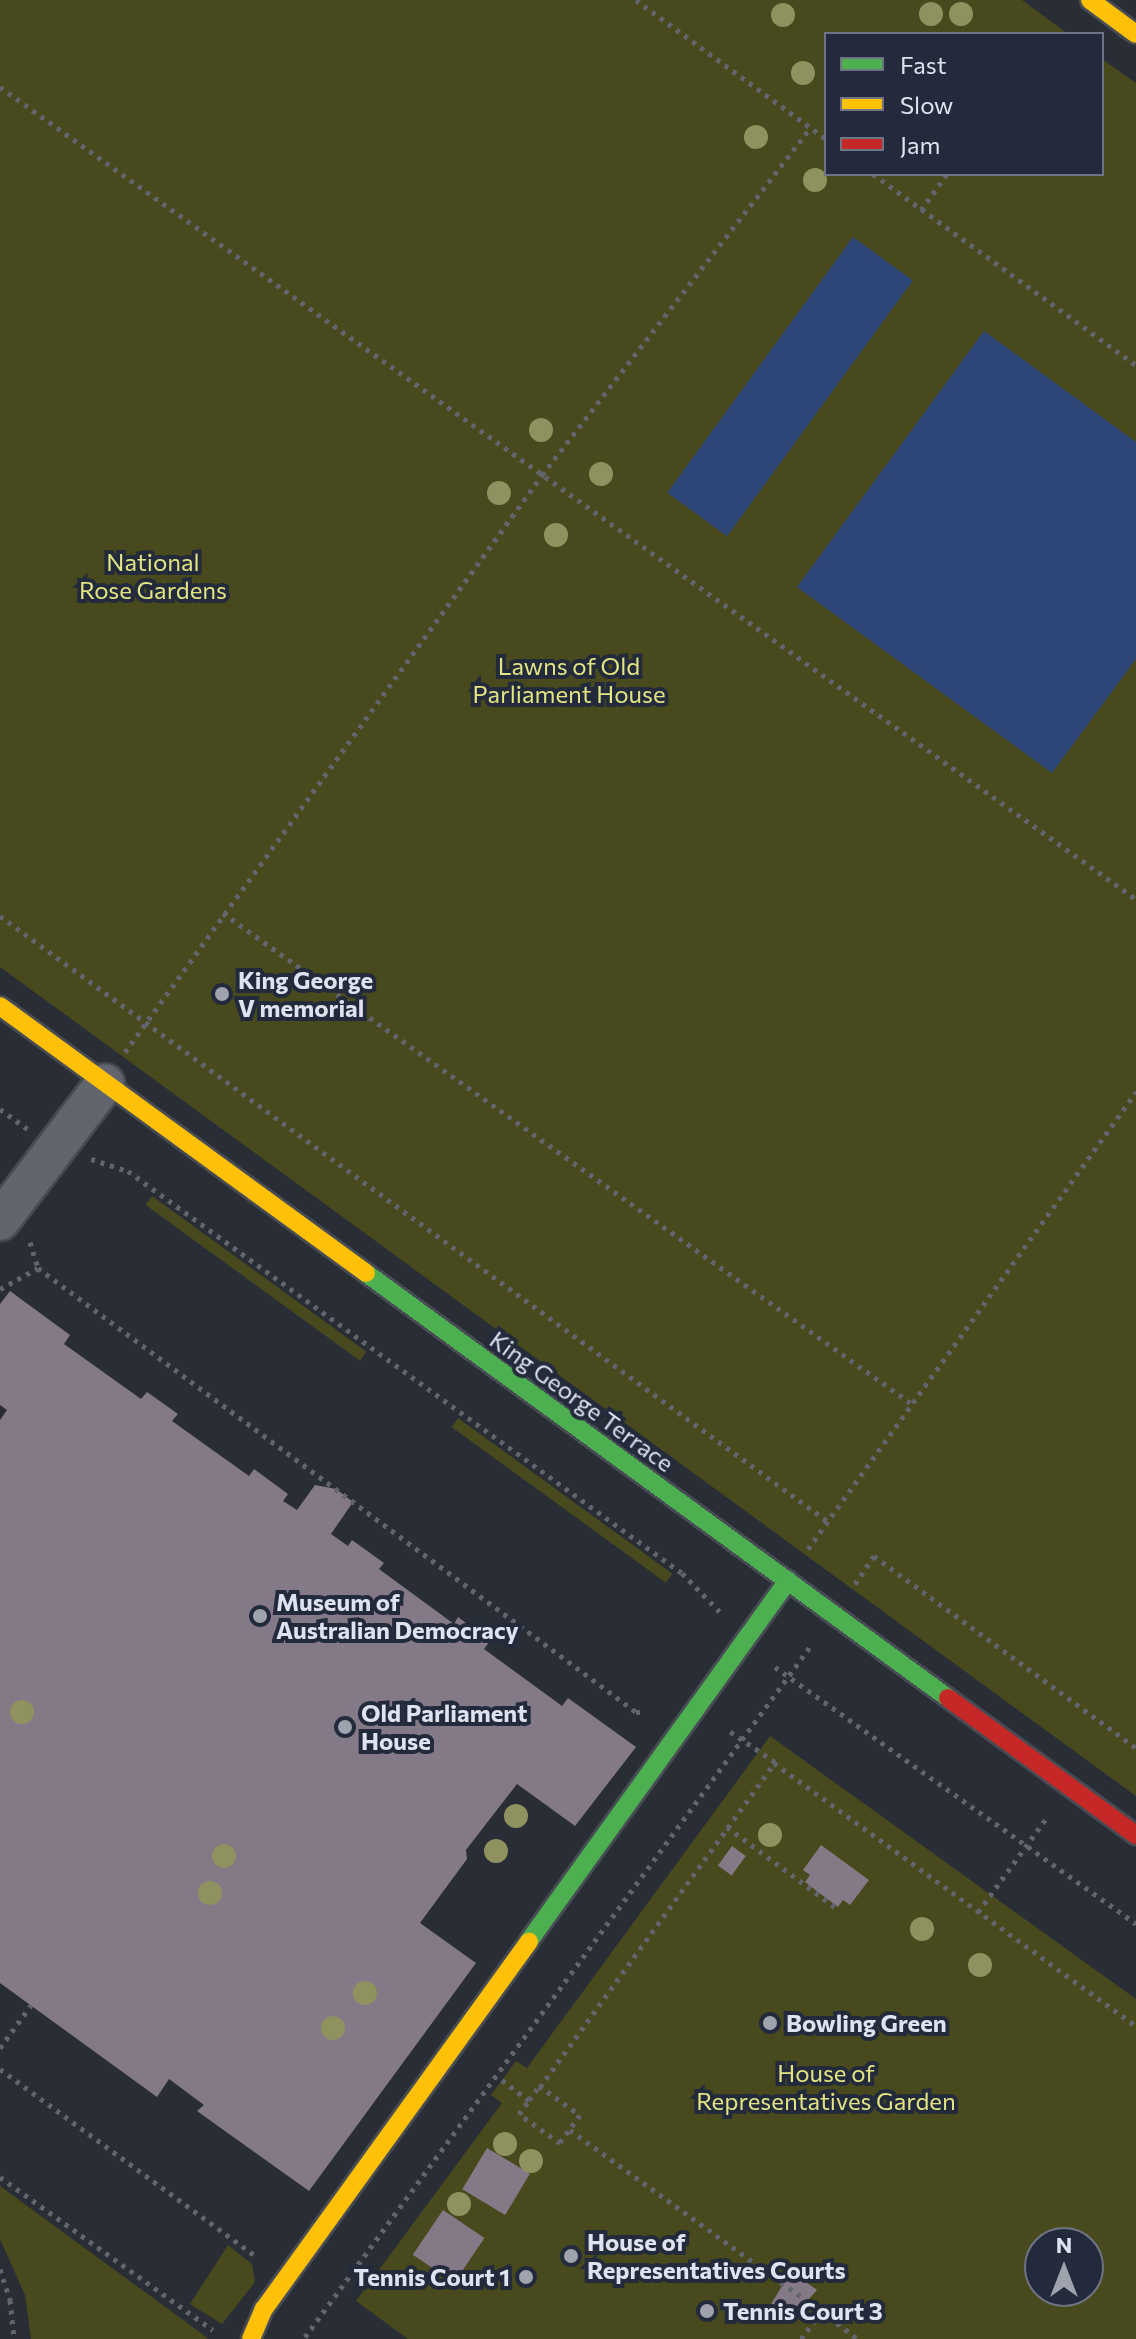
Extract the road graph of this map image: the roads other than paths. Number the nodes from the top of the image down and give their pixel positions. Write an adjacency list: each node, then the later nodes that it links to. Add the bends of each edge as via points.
1 (1090, 0): 2 (street)
2 (1136, 34)
3 (0, 1006): 4 (street, King George Terrace)
4 (105, 1083): 5 (street); 6 (street, King George Terrace)
5 (8, 1210)
6 (788, 1580): 7 (street, King George Terrace); 8 (street, via 264,2309)
7 (1136, 1835)
8 (251, 2339)

